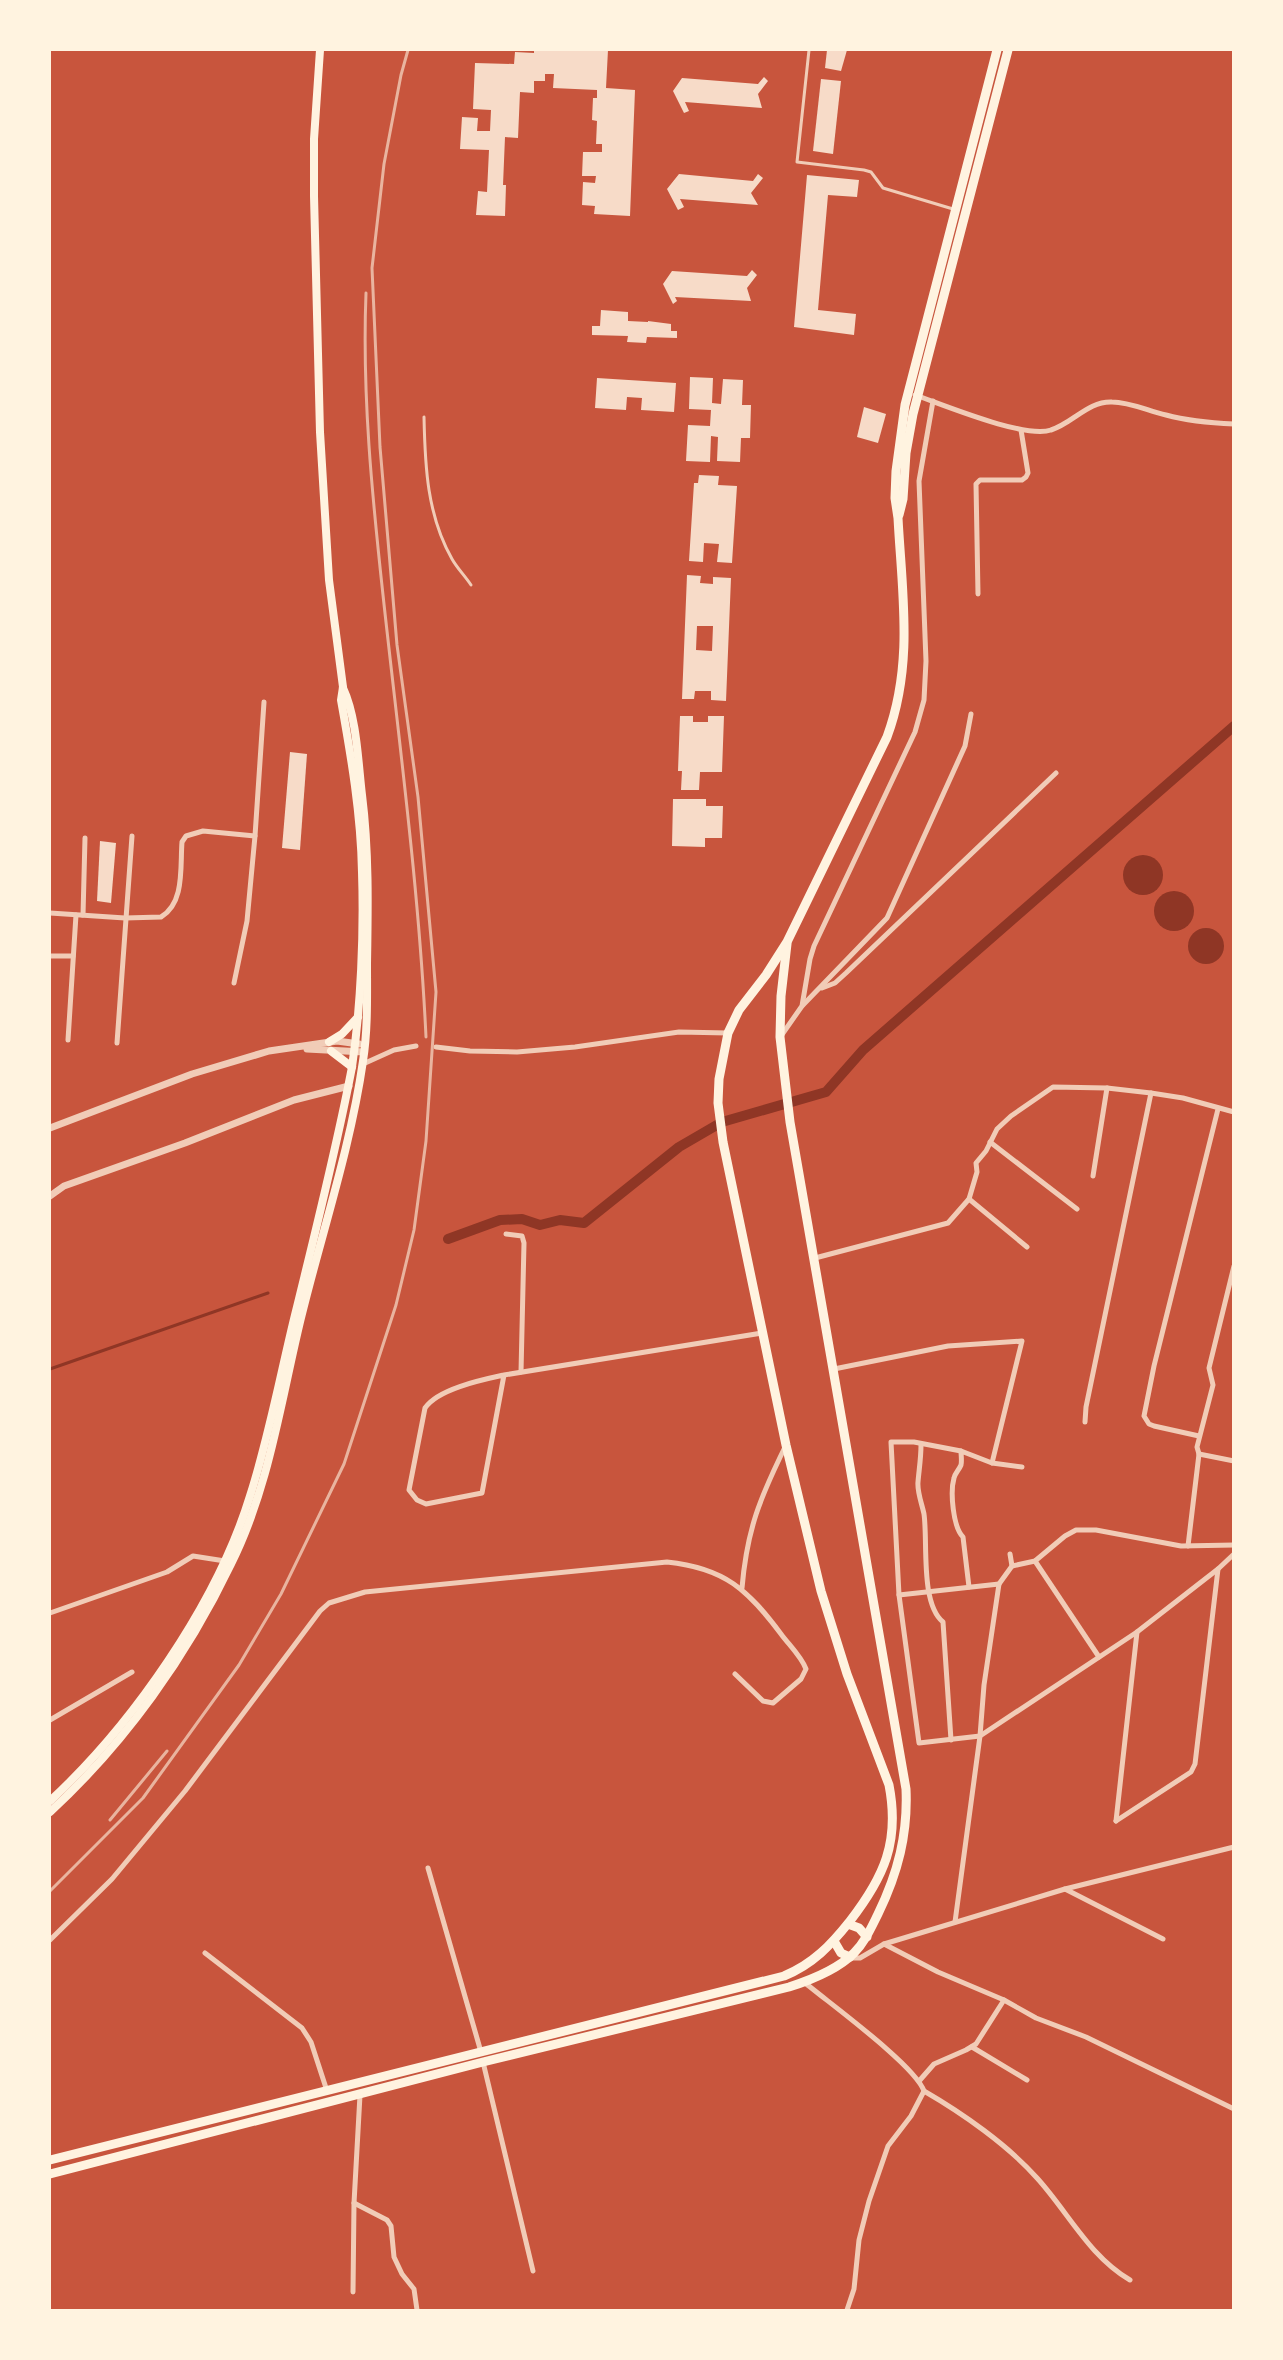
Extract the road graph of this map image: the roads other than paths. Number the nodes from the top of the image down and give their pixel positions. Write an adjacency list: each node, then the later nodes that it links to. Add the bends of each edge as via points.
1 (320, 50): 13 (main road, via 314,196 320,432 329,580)
2 (809, 50): 5 (lane, via 797,162 871,172 883,188)
3 (997, 50): 5 (main road)
4 (1008, 50): 6 (main road)
5 (955, 209): 6 (main road)
6 (913, 394): 7 (street); 24 (main road, via 898,518 904,639 899,701 887,737)
7 (933, 401): 10 (street); 29 (street, via 919,489 924,700 915,732 814,946)
8 (424, 417): 11 (lane, via 432,511 452,559)
9 (1233, 424): 10 (street, via 1206,423 1106,402 1051,430)
10 (1021, 430): 12 (street, via 1026,477 980,480 976,484)
11 (471, 585)
12 (978, 594)
13 (343, 687): 30 (main road, via 341,700 358,810 362,871); 39 (main road, via 356,743 369,869)
14 (264, 702): 18 (street)
15 (971, 714): 28 (street, via 963,752 887,918)
16 (1056, 772): 28 (street, via 846,974)
17 (132, 836): 23 (street)
18 (255, 836): 23 (street, via 203,831 186,836 182,842 175,905 162,917); 27 (street, via 247,921)
19 (85, 838): 22 (street)
20 (50, 913): 21 (street)
21 (76, 915): 22 (street); 26 (street)
22 (83, 915): 23 (street)
23 (125, 918): 34 (street)
24 (787, 942): 31 (main road); 32 (main road)
25 (50, 956): 26 (street)
26 (73, 956): 33 (street)
27 (234, 983)
28 (818, 990): 29 (street)
29 (802, 1006): 32 (street)
30 (358, 1016): 36 (main road); 37 (main road)
31 (728, 1033): 38 (street, via 680,1032 517,1052); 59 (main road, via 720,1065 718,1103)
32 (780, 1037): 57 (main road, via 790,1122)
33 (68, 1040)
34 (117, 1043)
35 (416, 1046): 40 (street, via 394,1050)
36 (330, 1047): 37 (street, via 342,1041); 41 (main road); 49 (street, via 268,1051 210,1068)
37 (355, 1047): 39 (street); 41 (main road)
38 (436, 1047)
39 (365, 1048): 40 (main road)
40 (363, 1064): 45 (main road)
41 (352, 1067): 42 (main road)
42 (349, 1086): 46 (main road); 52 (street, via 294,1100 64,1186)
43 (1107, 1088): 44 (street); 50 (street, via 1053,1087 1011,1116); 51 (street)
44 (1151, 1093): 47 (street); 63 (street)
45 (356, 1101): 46 (main road); 94 (main road, via 269,1460 232,1564 197,1628 149,1701 99,1763)
46 (345, 1102): 76 (main road, via 261,1458)
47 (1218, 1109): 48 (street); 64 (street, via 1144,1410 1149,1424)
48 (1233, 1112)
49 (50, 1128)
50 (990, 1142): 53 (street, via 976,1163); 54 (street)
51 (1093, 1176)
52 (50, 1196)
53 (969, 1199): 56 (street); 57 (street, via 948,1223)
54 (1077, 1209)
55 (506, 1234): 61 (street, via 522,1236 524,1243)
56 (1027, 1246)
57 (815, 1258): 60 (main road)
58 (1233, 1266): 64 (street, via 1209,1368 1213,1385)
59 (762, 1333): 61 (street); 65 (main road)
60 (834, 1369): 70 (street, via 948,1346 1022,1341); 100 (main road, via 906,1789 906,1828 900,1859)
61 (521, 1372): 62 (street)
62 (504, 1375): 62 (street, via 482,1493 426,1504 417,1500 409,1490 424,1408 431,1398)
63 (1085, 1422)
64 (1199, 1436): 68 (street)
65 (786, 1444): 82 (street, via 753,1520); 99 (main road, via 834,1635 882,1764 892,1802 892,1838 883,1871)
66 (921, 1445): 67 (street); 83 (street, via 918,1483); 84 (street, via 891,1442)
67 (961, 1451): 70 (street); 81 (street, via 961,1466 954,1477 954,1512 957,1531 963,1537)
68 (1199, 1454): 69 (street); 72 (street)
69 (1233, 1461)
70 (992, 1463): 71 (street)
71 (1022, 1467)
72 (1188, 1545): 73 (street); 77 (street, via 1076,1530)
73 (1233, 1545)
74 (1010, 1554): 78 (street)
75 (1233, 1554): 79 (street)
76 (225, 1561): 85 (street, via 193,1556 167,1572); 93 (main road, via 187,1631 142,1696 93,1757)
77 (1035, 1561): 78 (street); 87 (street)
78 (1012, 1566): 80 (street)
79 (1218, 1569): 86 (street); 86 (street, via 1195,1764 1191,1772 1116,1821)
80 (999, 1584): 81 (street); 91 (street)
81 (969, 1587): 83 (street)
82 (742, 1588): 89 (street, via 805,1665 805,1672 777,1702 770,1703 762,1701); 102 (street, via 710,1570 667,1562 365,1592 329,1603 185,1791 112,1879)
83 (929, 1590): 84 (street); 92 (street, via 937,1617 943,1622)
84 (899, 1595): 92 (street, via 919,1743)
85 (50, 1612)
86 (1137, 1632): 87 (street)
87 (1100, 1657): 91 (street)
88 (132, 1672): 90 (street)
89 (735, 1674)
90 (50, 1720)
91 (980, 1736): 92 (street); 98 (street)
92 (951, 1740)
93 (50, 1801)
94 (50, 1812)
95 (1233, 1847): 97 (street)
96 (428, 1868): 110 (street)
97 (1065, 1889): 98 (street); 101 (street)
98 (955, 1922): 104 (street)
99 (848, 1924): 100 (main road); 103 (main road)
100 (867, 1936): 106 (main road)
101 (1163, 1939)
102 (50, 1940)
103 (834, 1941): 106 (main road); 110 (main road, via 814,1960 784,1976)
104 (884, 1944): 106 (street, via 860,1958); 108 (street)
105 (205, 1953): 114 (street, via 302,2028 311,2042)
106 (849, 1958): 107 (main road)
107 (804, 1982): 111 (main road); 112 (street)
108 (1004, 2000): 109 (street); 117 (street)
109 (972, 2047): 112 (street, via 934,2064); 113 (street)
110 (481, 2052): 114 (main road)
111 (483, 2062): 116 (main road); 121 (street)
112 (920, 2080): 115 (street)
113 (1027, 2080)
114 (327, 2091): 118 (main road)
115 (924, 2091): 122 (street, via 985,2132 1036,2177 1101,2259); 125 (street, via 888,2146 859,2240 854,2289)
116 (360, 2095): 119 (main road); 120 (street)
117 (1233, 2109)
118 (50, 2160)
119 (50, 2174)
120 (354, 2203): 123 (street); 124 (street, via 391,2226 394,2257 414,2289)
121 (533, 2271)
122 (1130, 2280)
123 (353, 2292)
124 (417, 2310)
125 (847, 2310)

